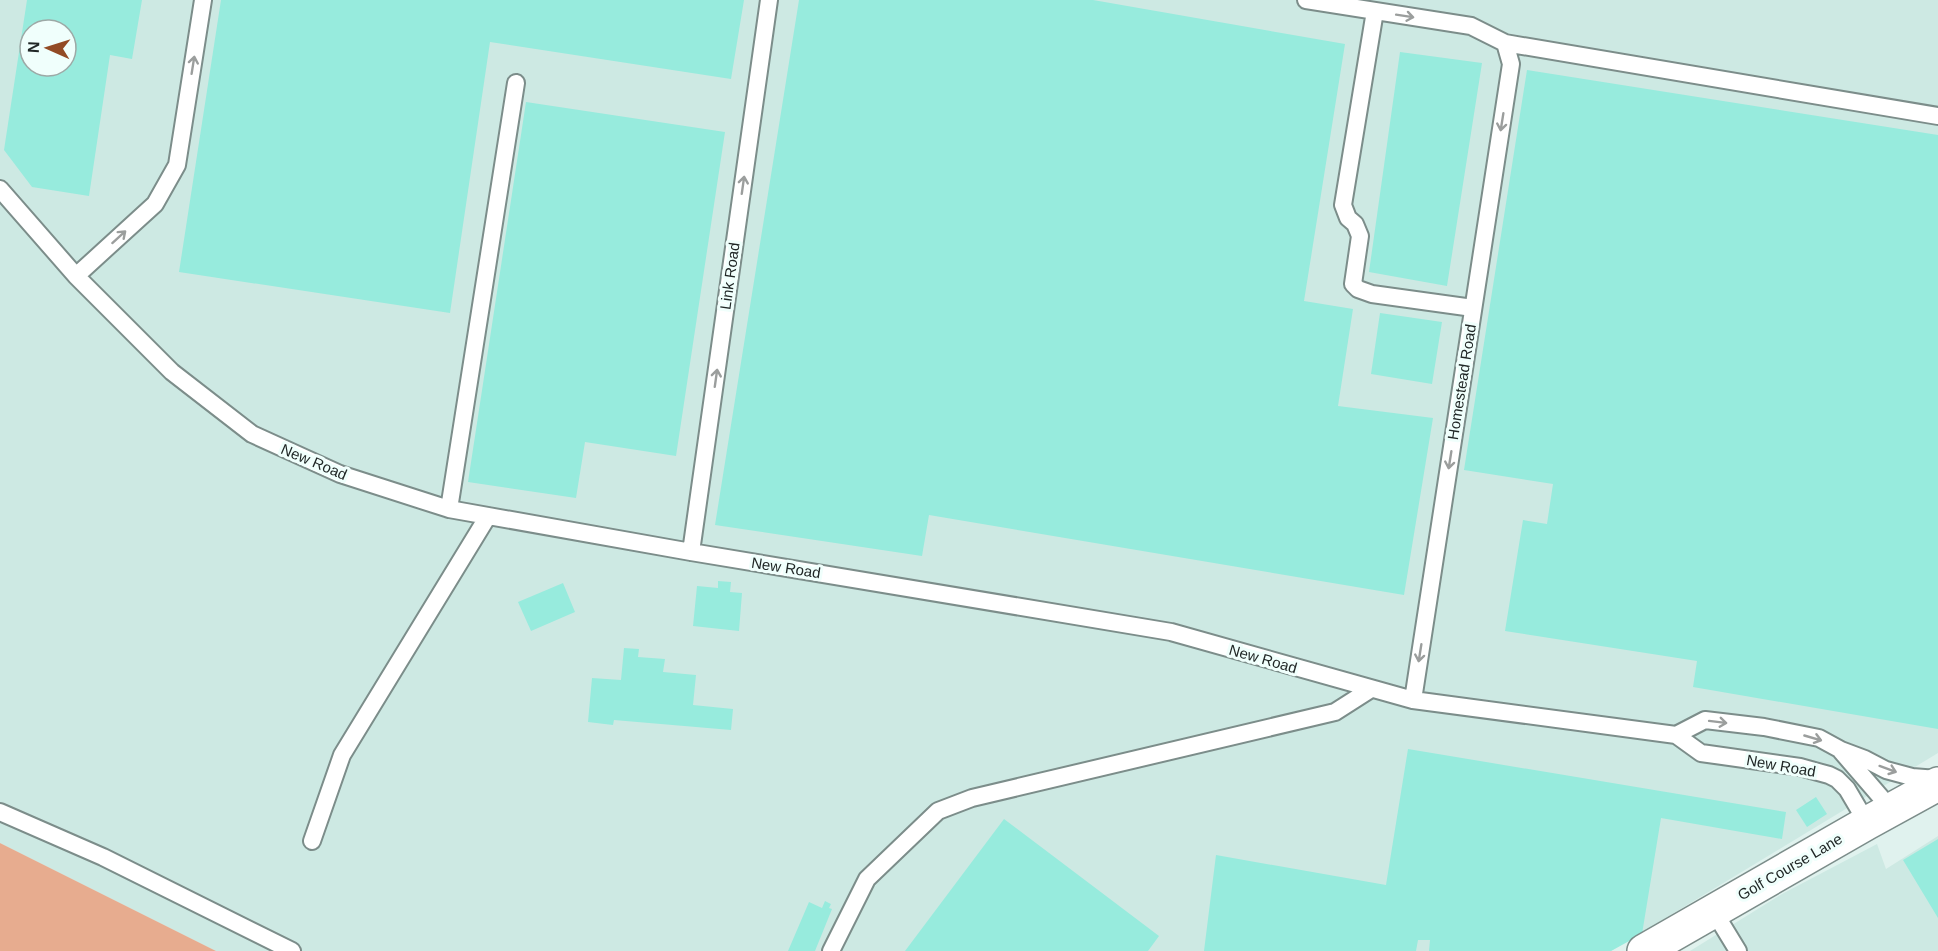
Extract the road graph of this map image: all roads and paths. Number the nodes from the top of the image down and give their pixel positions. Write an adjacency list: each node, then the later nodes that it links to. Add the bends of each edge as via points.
1 (203, 0): 9 (lane, one-way to 1, via 155,204 177,165)
2 (770, 0): 13 (lane, Link Road, one-way to 2)
3 (1306, 0): 4 (lane)
4 (1380, 8): 5 (lane, one-way to 5, via 1471,26); 10 (lane, via 1343,205 1360,236 1353,284 1372,294)
5 (1505, 43): 7 (lane); 10 (lane, Homestead Road, one-way to 10, via 1511,64)
6 (516, 84): 11 (lane)
7 (1938, 116)
8 (0, 189): 9 (lane, New Road)
9 (76, 276): 11 (lane, New Road, via 172,372 252,434 340,474)
10 (1473, 308): 15 (lane, Homestead Road, one-way to 15)
11 (449, 509): 12 (lane, New Road)
12 (488, 516): 13 (lane, New Road); 22 (lane, via 342,755)
13 (691, 552): 14 (lane, New Road, via 1171,632)
14 (1371, 689): 15 (lane, New Road); 25 (lane, via 1335,712 972,798 938,811 867,879)
15 (1413, 700): 16 (lane, New Road)
16 (1676, 735): 17 (lane, New Road, one-way to 17, via 1705,720 1819,738); 21 (lane, New Road, via 1701,753 1829,775)
17 (1841, 750): 18 (lane, New Road, one-way to 18, via 1886,770); 21 (lane, New Road)
18 (1938, 779)
19 (1938, 784): 21 (street, Golf Course Lane)
20 (0, 812): 24 (lane, via 103,857)
21 (1879, 816): 23 (street, Golf Course Lane)
22 (312, 841)
23 (1713, 910): 26 (street, Golf Course Lane); 27 (lane)
24 (292, 951)
25 (831, 951)
26 (1644, 951)
27 (1738, 951)

